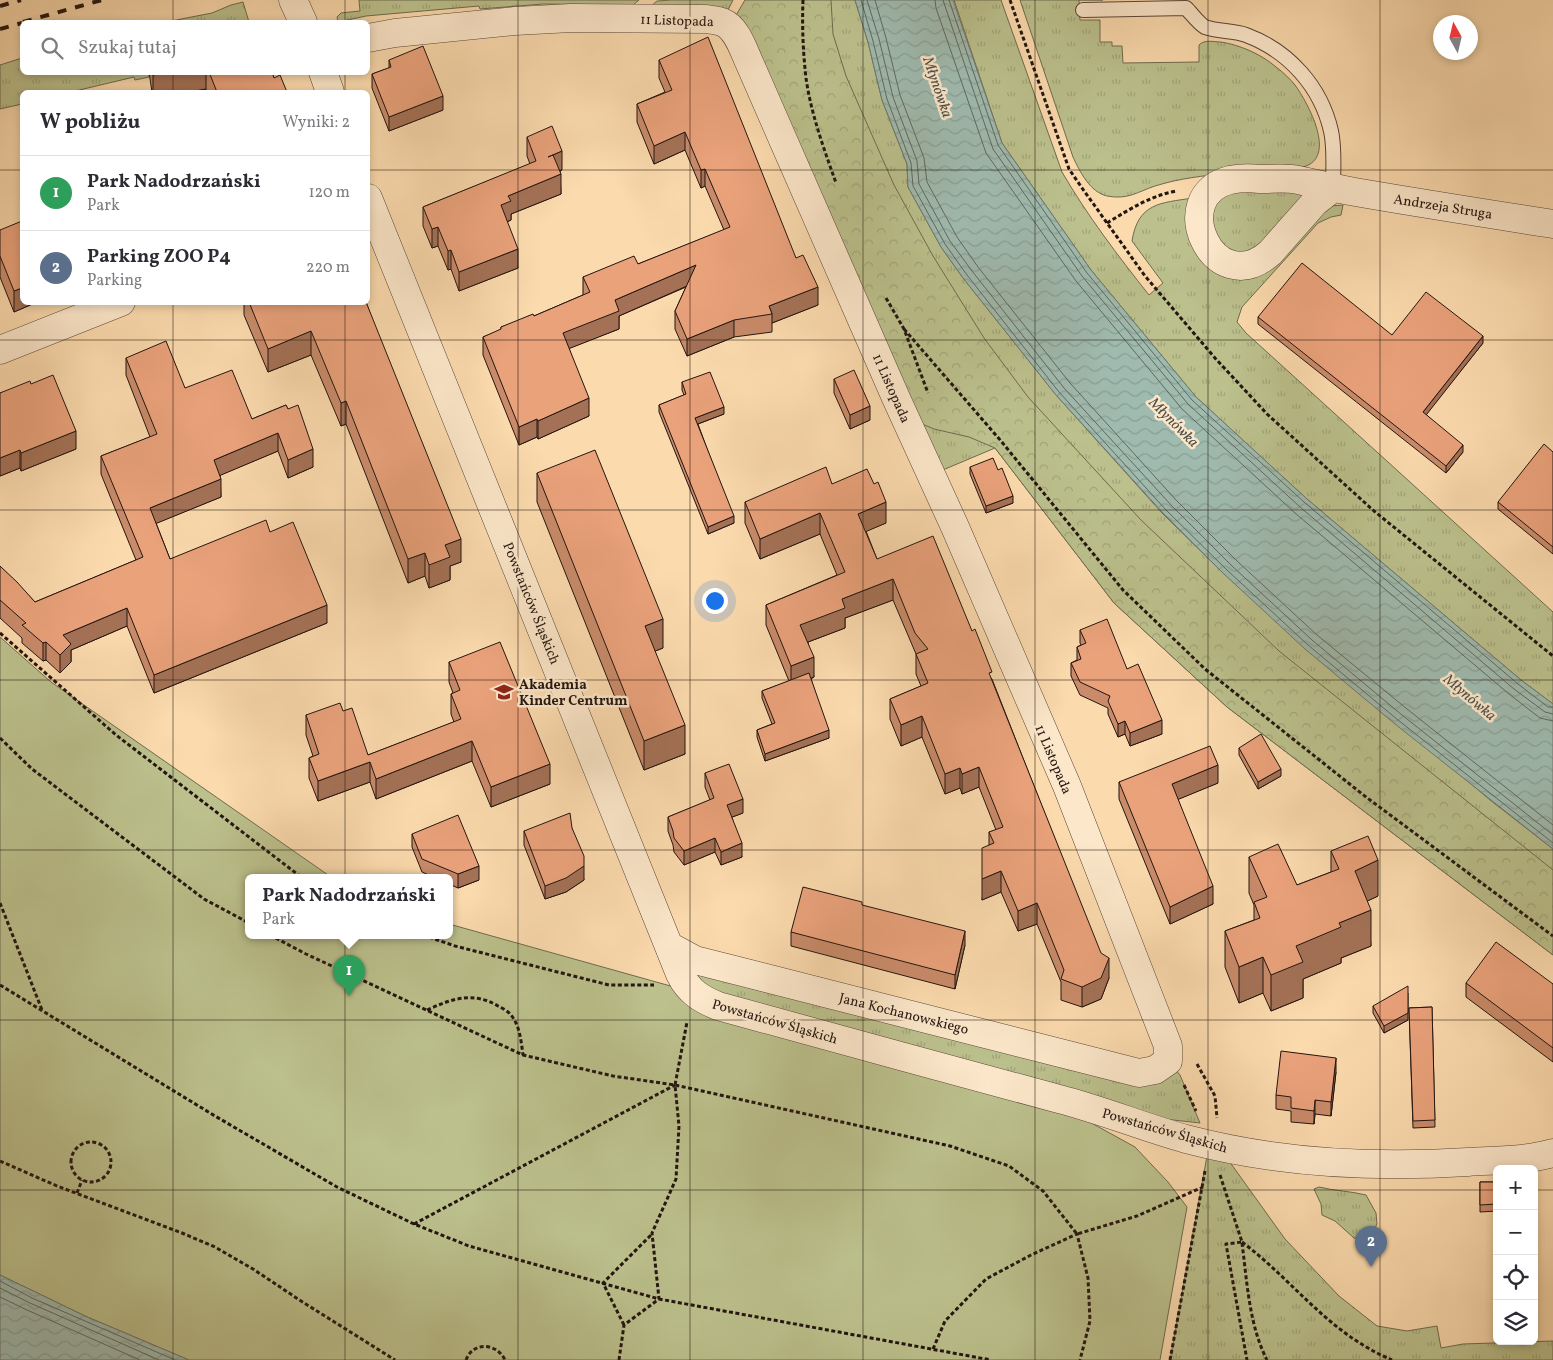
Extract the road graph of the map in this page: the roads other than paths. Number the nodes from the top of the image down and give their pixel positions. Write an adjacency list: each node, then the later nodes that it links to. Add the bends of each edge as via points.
1 (294, 0): 4 (street)
2 (1186, 4): 3 (lane); 8 (lane, via 1204,26 1246,35 1284,57 1305,77 1321,104 1331,132)
3 (1083, 10)
4 (302, 20)
5 (370, 38): 14 (street, 11 Listopada, via 453,27 570,18 706,19 722,22 737,36 1070,795 1168,1046 1168,1061 1156,1070)
6 (324, 75): 7 (street)
7 (329, 90)
8 (1333, 188): 8 (street, Andrzeja Struga, via 1315,202 1262,260 1241,266 1218,259 1200,230 1200,207 1210,190 1229,180 1297,179); 10 (street, Andrzeja Struga)
9 (370, 208): 13 (street, Powstańców Śląskich)
10 (1553, 224)
11 (113, 305): 12 (street)
12 (0, 350)
13 (671, 947): 14 (street, Jana Kochanowskiego, via 696,960); 15 (street, Powstańców Śląskich, via 688,987 702,999 718,1006 1090,1107 1209,1144 1278,1158 1347,1163 1425,1165 1517,1159)
14 (1139, 1074)
15 (1553, 1153)

